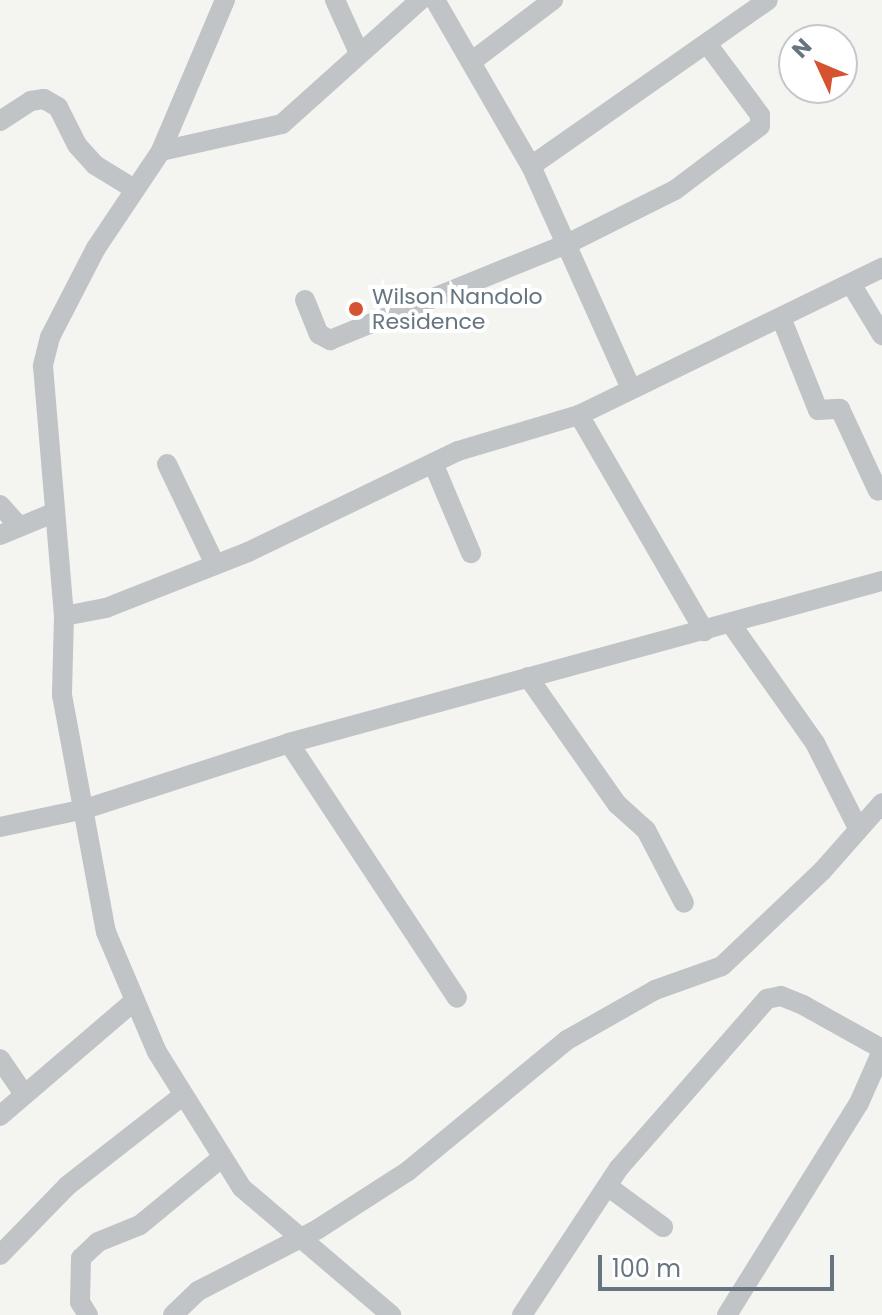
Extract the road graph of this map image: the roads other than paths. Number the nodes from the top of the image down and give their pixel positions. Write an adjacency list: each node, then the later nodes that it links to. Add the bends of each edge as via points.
1 (225, 0): 11 (street)
2 (335, 0): 8 (street)
3 (420, 0): 8 (street)
4 (435, 0): 9 (street)
5 (553, 0): 9 (street)
6 (768, 0): 7 (street)
7 (708, 45): 12 (street); 14 (street, via 760,115 760,126 675,190)
8 (359, 53): 11 (street, via 282,124)
9 (471, 62): 12 (street)
10 (0, 121): 13 (street, via 31,101 44,99 58,107 77,145 95,165)
11 (161, 151): 13 (street)
12 (531, 166): 14 (street)
13 (134, 189): 26 (street, via 50,337 43,366)
14 (569, 243): 17 (street, via 330,340 319,334); 20 (street)
15 (882, 268): 16 (street)
16 (851, 284): 18 (street); 19 (street)
17 (305, 300)
18 (782, 320): 20 (street); 24 (street, via 818,410 840,409)
19 (882, 335)
20 (630, 386): 21 (street)
21 (579, 415): 22 (street); 33 (street)
22 (433, 463): 28 (street); 29 (street, via 312,524)
23 (167, 464): 29 (street)
24 (878, 491)
25 (0, 505): 27 (street)
26 (53, 513): 27 (street); 31 (street)
27 (8, 530)
28 (471, 553)
29 (215, 564): 31 (street, via 106,608)
30 (882, 581): 32 (street)
31 (64, 616): 37 (street, via 62,695)
32 (731, 624): 33 (street); 38 (street, via 815,743)
33 (704, 631): 34 (street)
34 (528, 677): 35 (street); 40 (street, via 617,804 646,830)
35 (289, 743): 37 (street); 41 (street)
36 (882, 803): 38 (street)
37 (85, 809): 39 (street); 42 (street, via 106,932)
38 (857, 826): 51 (street, via 823,870 722,966 687,983 655,990 567,1040 408,1171)
39 (0, 827)
40 (684, 903)
41 (457, 998)
42 (132, 1003): 45 (street); 46 (street)
43 (882, 1050): 49 (street, via 803,1005 781,996 767,999 619,1168); 57 (street, via 859,1103)
44 (0, 1059): 45 (street)
45 (24, 1094): 47 (street)
46 (182, 1096): 48 (street); 52 (street, via 67,1186)
47 (0, 1116)
48 (220, 1159): 51 (street, via 259,1207); 53 (street, via 140,1225 98,1242 81,1258 80,1302)
49 (610, 1188): 50 (street); 56 (street)
50 (663, 1227)
51 (303, 1237): 54 (street, via 198,1291); 55 (street)
52 (0, 1255)
53 (88, 1315)
54 (173, 1315)
55 (391, 1315)
56 (522, 1315)
57 (727, 1315)

